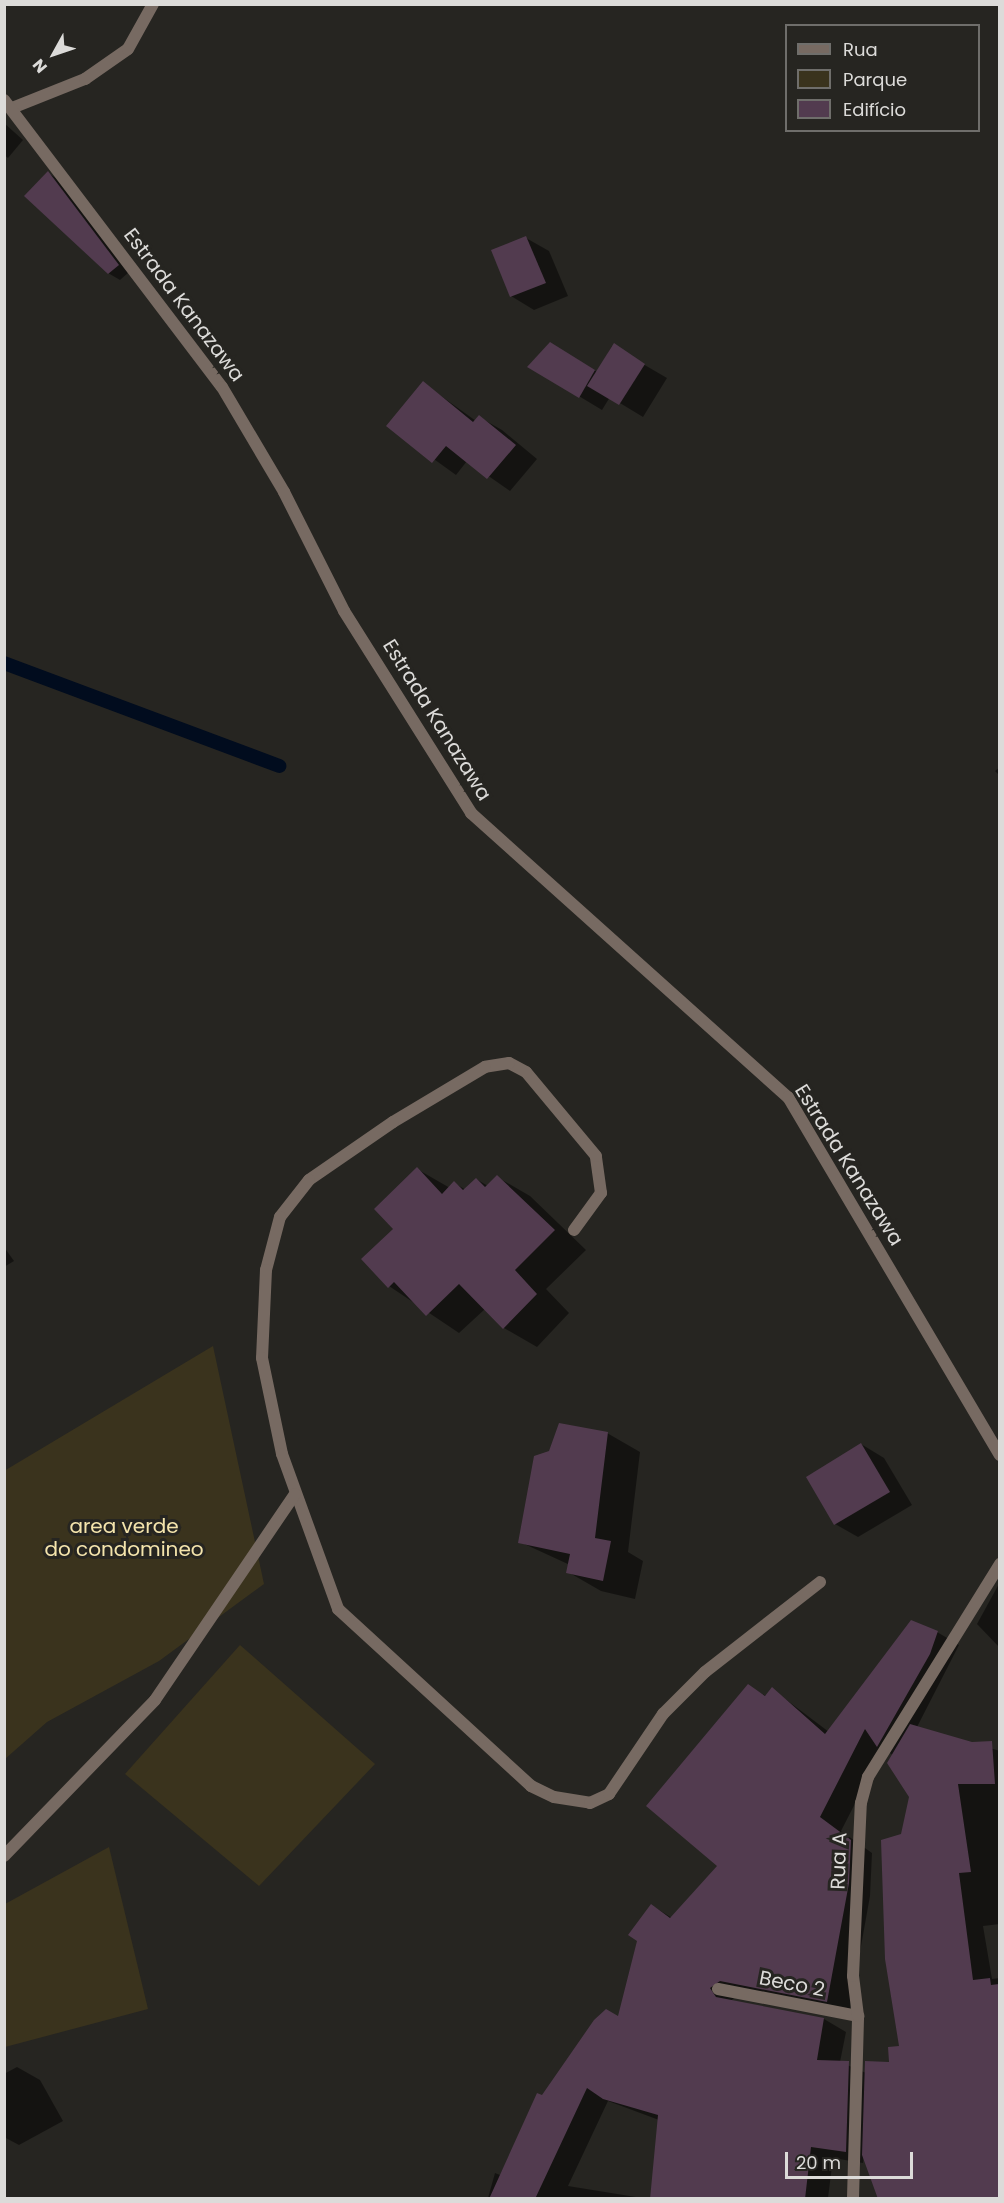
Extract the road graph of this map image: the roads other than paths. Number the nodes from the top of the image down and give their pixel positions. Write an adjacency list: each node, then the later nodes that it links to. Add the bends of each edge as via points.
1 (153, 4): 2 (street, via 128,49 86,79)
2 (8, 104): 4 (street, Estrada Kanazawa, via 222,387 284,492 344,611 471,813 788,1097)
3 (574, 1230): 5 (street, via 601,1193 596,1156 526,1072 509,1063 475,1073 309,1180 280,1217 274,1238 266,1270 262,1358)
4 (999, 1455)
5 (295, 1494): 7 (street, via 338,1609 531,1786 554,1797 590,1803 609,1794 663,1714 705,1672); 8 (street, via 155,1700)
6 (999, 1564): 10 (street, Rua A, via 868,1777 860,1826 853,1976)
7 (820, 1582)
8 (4, 1856)
9 (718, 1989): 10 (street, Beco 2)
10 (858, 2016): 11 (street, Rua A)
11 (854, 2199)

